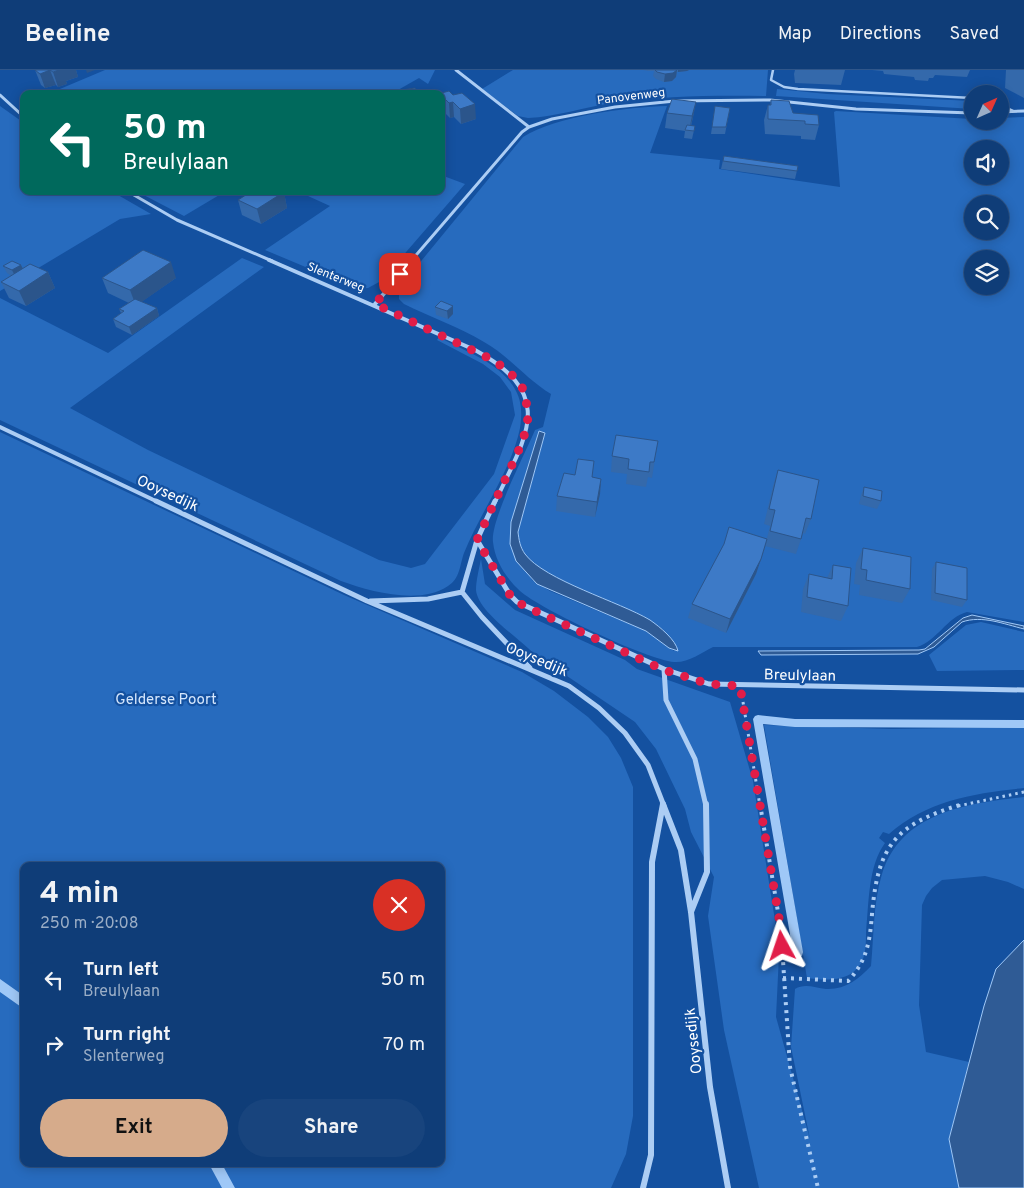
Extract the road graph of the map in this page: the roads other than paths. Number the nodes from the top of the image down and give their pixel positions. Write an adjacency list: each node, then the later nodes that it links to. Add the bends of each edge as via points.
1 (456, 70): 11 (street)
2 (773, 70): 4 (lane, via 771,80 784,87)
3 (0, 95): 9 (street)
4 (964, 98)
5 (1009, 109): 8 (lane)
6 (1024, 111): 8 (street)
7 (1009, 112): 8 (street)
8 (1015, 112)
9 (20, 113)
10 (964, 113): 11 (street, Panovenweg, via 770,100 674,101 615,107)
11 (528, 127): 13 (street, Panovenweg)
12 (134, 195): 13 (street, Slenterweg, via 177,220)
13 (375, 304): 15 (street, Slenterweg, via 495,361 512,375 526,398 528,425)
14 (0, 427): 17 (street, Ooysedijk)
15 (477, 540): 16 (street, Slenterweg); 19 (street, Breulylaan, via 517,602)
16 (462, 592): 17 (street, via 428,599); 18 (street, via 482,618)
17 (367, 601): 18 (street, Ooysedijk)
18 (533, 670): 21 (street, Ooysedijk, via 569,686 599,708 624,733 648,764)
19 (664, 670): 20 (street, Breulylaan, via 709,684 740,686); 22 (street, via 666,700 695,759 706,802 707,872)
20 (1024, 690)
21 (663, 803): 22 (street, Ooysedijk, via 681,850); 23 (street, via 652,862 651,1154)
22 (691, 912): 24 (street, Ooysedijk, via 710,1087)
23 (644, 1188)
24 (728, 1188)

